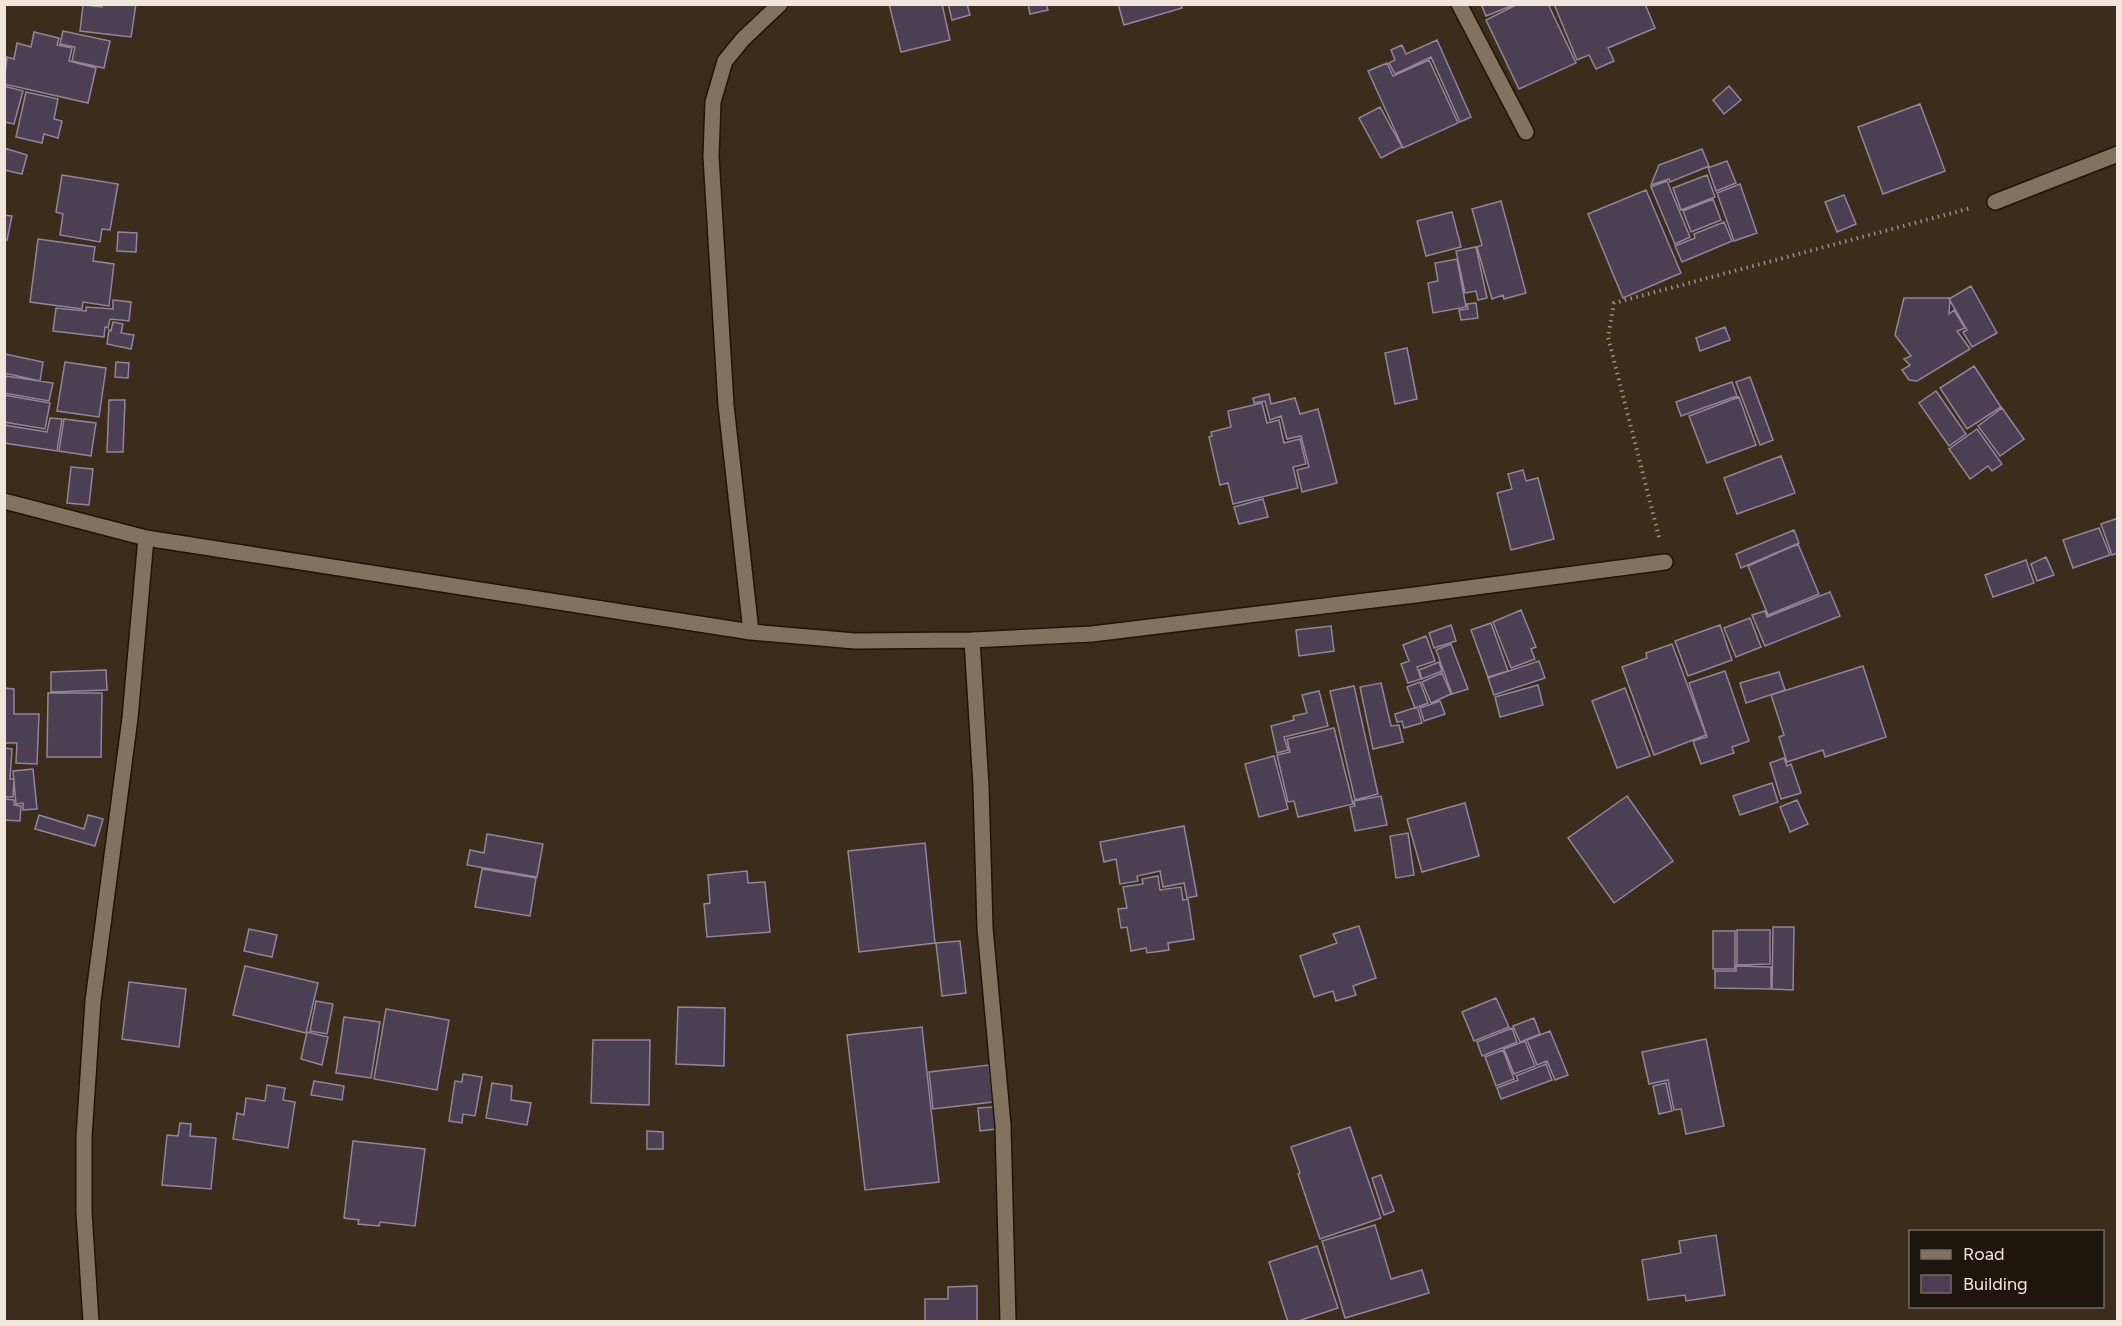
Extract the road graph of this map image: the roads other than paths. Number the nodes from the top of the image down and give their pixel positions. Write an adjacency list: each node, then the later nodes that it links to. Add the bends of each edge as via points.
1 (780, 4): 9 (street, via 725,61 713,102 711,156 726,405)
2 (1459, 4): 3 (street)
3 (1526, 132)
4 (2118, 154): 5 (street)
5 (1995, 202)
6 (4, 501): 7 (street)
7 (146, 538): 9 (street); 11 (street, via 129,718 93,1000 84,1137)
8 (1665, 562): 10 (street, via 1092,634)
9 (751, 632): 10 (street, via 855,641)
10 (972, 640): 12 (street, via 986,928 1004,1125)
11 (91, 1322)
12 (1008, 1322)

